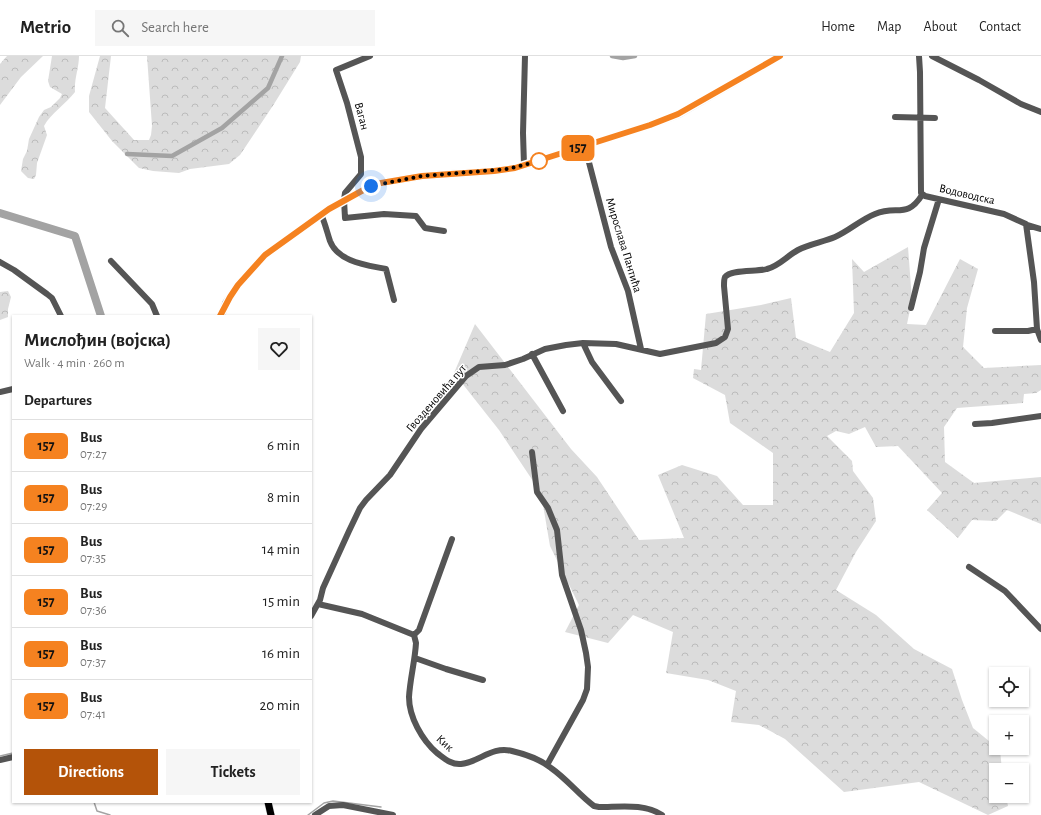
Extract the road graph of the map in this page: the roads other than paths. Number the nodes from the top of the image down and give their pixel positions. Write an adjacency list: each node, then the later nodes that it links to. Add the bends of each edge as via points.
1 (370, 56): 14 (street, Ваган, via 336,70 361,157 361,174 345,192)
2 (525, 56): 11 (street)
3 (780, 56): 10 (main road, via 678,114)
4 (919, 56): 8 (street, Водоводска)
5 (932, 56): 6 (street, via 1021,104)
6 (1041, 112)
7 (895, 117): 8 (street)
8 (920, 117): 9 (street); 12 (street, Водоводска)
9 (935, 118)
10 (585, 146): 11 (main road); 30 (street, Мирослава Пантића, via 611,247 628,291)
11 (524, 165): 14 (main road, via 508,169 408,178 367,188)
12 (922, 195): 13 (street, Водоводска); 30 (street, Гвозденовића пут, via 917,204 910,209 874,214 835,237 796,251 771,268 731,273 726,276 724,286 728,329 722,340 666,354 655,354)
13 (939, 199): 16 (street, Водоводска, via 1004,214); 22 (street, via 924,248)
14 (344, 200): 15 (main road); 18 (street, via 345,218 384,214 416,216 425,228)
15 (321, 214): 21 (street, via 330,242 339,254 366,265 386,269); 25 (main road, via 260,260 234,291)
16 (1027, 225): 17 (street, Водоводска); 26 (street)
17 (1041, 229)
18 (444, 231)
19 (111, 261): 24 (street, via 152,304)
20 (0, 262): 23 (street, via 48,294)
21 (394, 300)
22 (911, 308)
23 (60, 315)
24 (157, 315)
25 (221, 315)
26 (1037, 329): 27 (street); 28 (street)
27 (995, 331)
28 (1041, 340)
29 (583, 344): 30 (street, Гвозденовића пут, via 616,344); 31 (street, Гвозденовића пут, via 545,349); 34 (street, via 592,362)
30 (641, 349)
31 (532, 354): 35 (street); 41 (street, Гвозденовића пут, via 505,365 479,367 466,376 421,429 390,475 360,508)
32 (12, 389): 33 (street)
33 (0, 392)
34 (621, 401)
35 (563, 411)
36 (1041, 416): 37 (street)
37 (976, 424)
38 (532, 452): 49 (street, via 537,492 548,508 557,530 562,575 581,630 588,666 587,689 583,700)
39 (452, 539): 44 (street, via 419,630)
40 (969, 567): 43 (street, via 1005,591)
41 (318, 604): 42 (street, Гвозденовића пут); 44 (street, via 355,612)
42 (312, 614)
43 (1041, 629)
44 (414, 634): 45 (street, Кик)
45 (415, 658): 46 (street); 49 (street, Кик, via 409,697 413,716 424,738 446,760 459,764 476,760 494,751 505,750)
46 (483, 680)
47 (12, 757): 48 (street)
48 (0, 760)
49 (547, 764): 54 (street, Кик, via 594,806 642,807 653,809)
50 (268, 803): 51 (main road)
51 (271, 815)
52 (315, 815): 53 (street, via 329,806 343,805)
53 (393, 815)
54 (662, 815)

